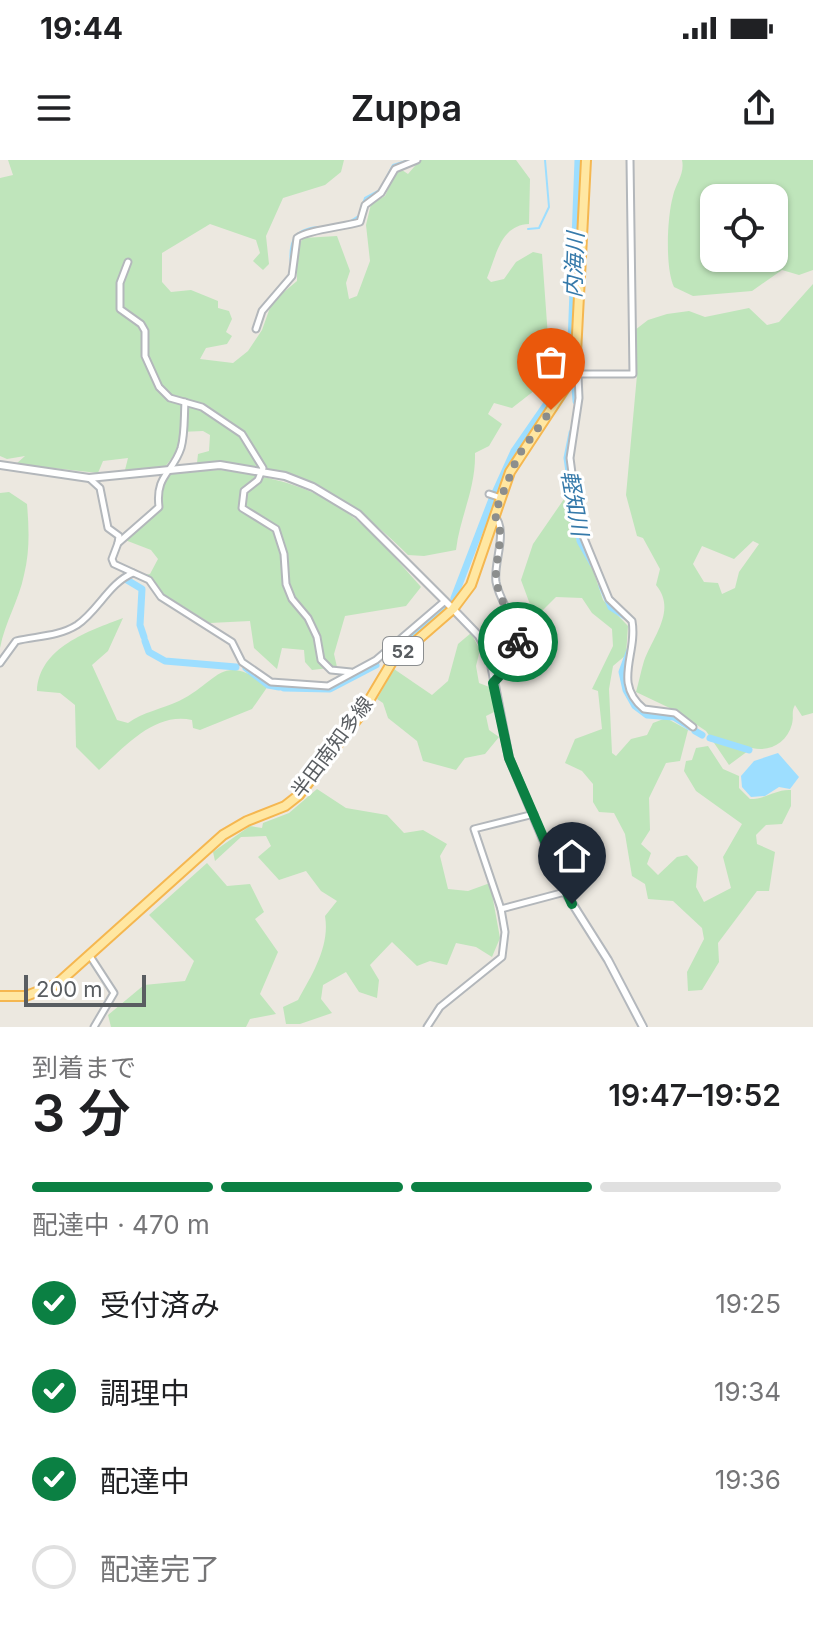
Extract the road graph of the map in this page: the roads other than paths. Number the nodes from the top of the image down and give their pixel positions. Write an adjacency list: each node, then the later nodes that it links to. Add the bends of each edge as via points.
1 (417, 160): 5 (street, via 395,169 381,193 365,205 362,220 297,238 292,276 262,311)
2 (586, 160): 6 (main road)
3 (630, 160): 6 (street, via 633,374)
4 (128, 262): 7 (street, via 120,283 120,309 145,331 145,356 159,387 170,398)
5 (256, 329)
6 (576, 374): 13 (main road, 半田南知多線 / 52, via 518,456); 24 (street, via 579,398 570,458 579,526 609,599 632,621 633,647 625,672 629,692 644,709 675,713)
7 (185, 402): 9 (street, via 181,449); 10 (street, via 242,434)
8 (0, 465): 11 (street)
9 (165, 470): 10 (street, via 220,465); 11 (street); 15 (street, via 159,507)
10 (262, 471): 17 (street, via 313,487 358,514); 21 (street, via 242,493 242,508 276,529 286,584 317,637 321,660 331,670)
11 (89, 478): 15 (street, via 100,488 108,528 119,536)
12 (489, 494): 13 (street)
13 (501, 498): 14 (main road, 半田南知多線 / 52)
14 (494, 515): 18 (main road, 半田南知多線 / 52, via 471,585); 23 (street, via 500,531 496,581 518,642 513,661)
15 (118, 543): 16 (street, via 114,564)
16 (134, 573): 20 (street, via 77,625 16,641); 21 (street, via 149,580 161,597 232,642 242,662 271,682 319,688)
17 (445, 601): 18 (street); 19 (street)
18 (453, 609): 22 (main road, 半田南知多線 / 52); 23 (street, via 486,646)
19 (376, 660): 21 (street); 22 (street)
20 (0, 663)
21 (352, 673)
22 (384, 673): 28 (main road, 半田南知多線 / 52, via 361,714 299,795 223,835)
23 (493, 683): 25 (street, via 509,758)
24 (693, 727)
25 (535, 814): 26 (street); 27 (street, via 474,829)
26 (565, 892): 27 (street); 32 (street)
27 (501, 909): 31 (street, via 502,957 440,1007)
28 (90, 956): 29 (main road, 半田南知多線 / 52, via 48,989); 30 (street, via 114,993)
29 (0, 996)
30 (94, 1027)
31 (427, 1027)
32 (643, 1027)

